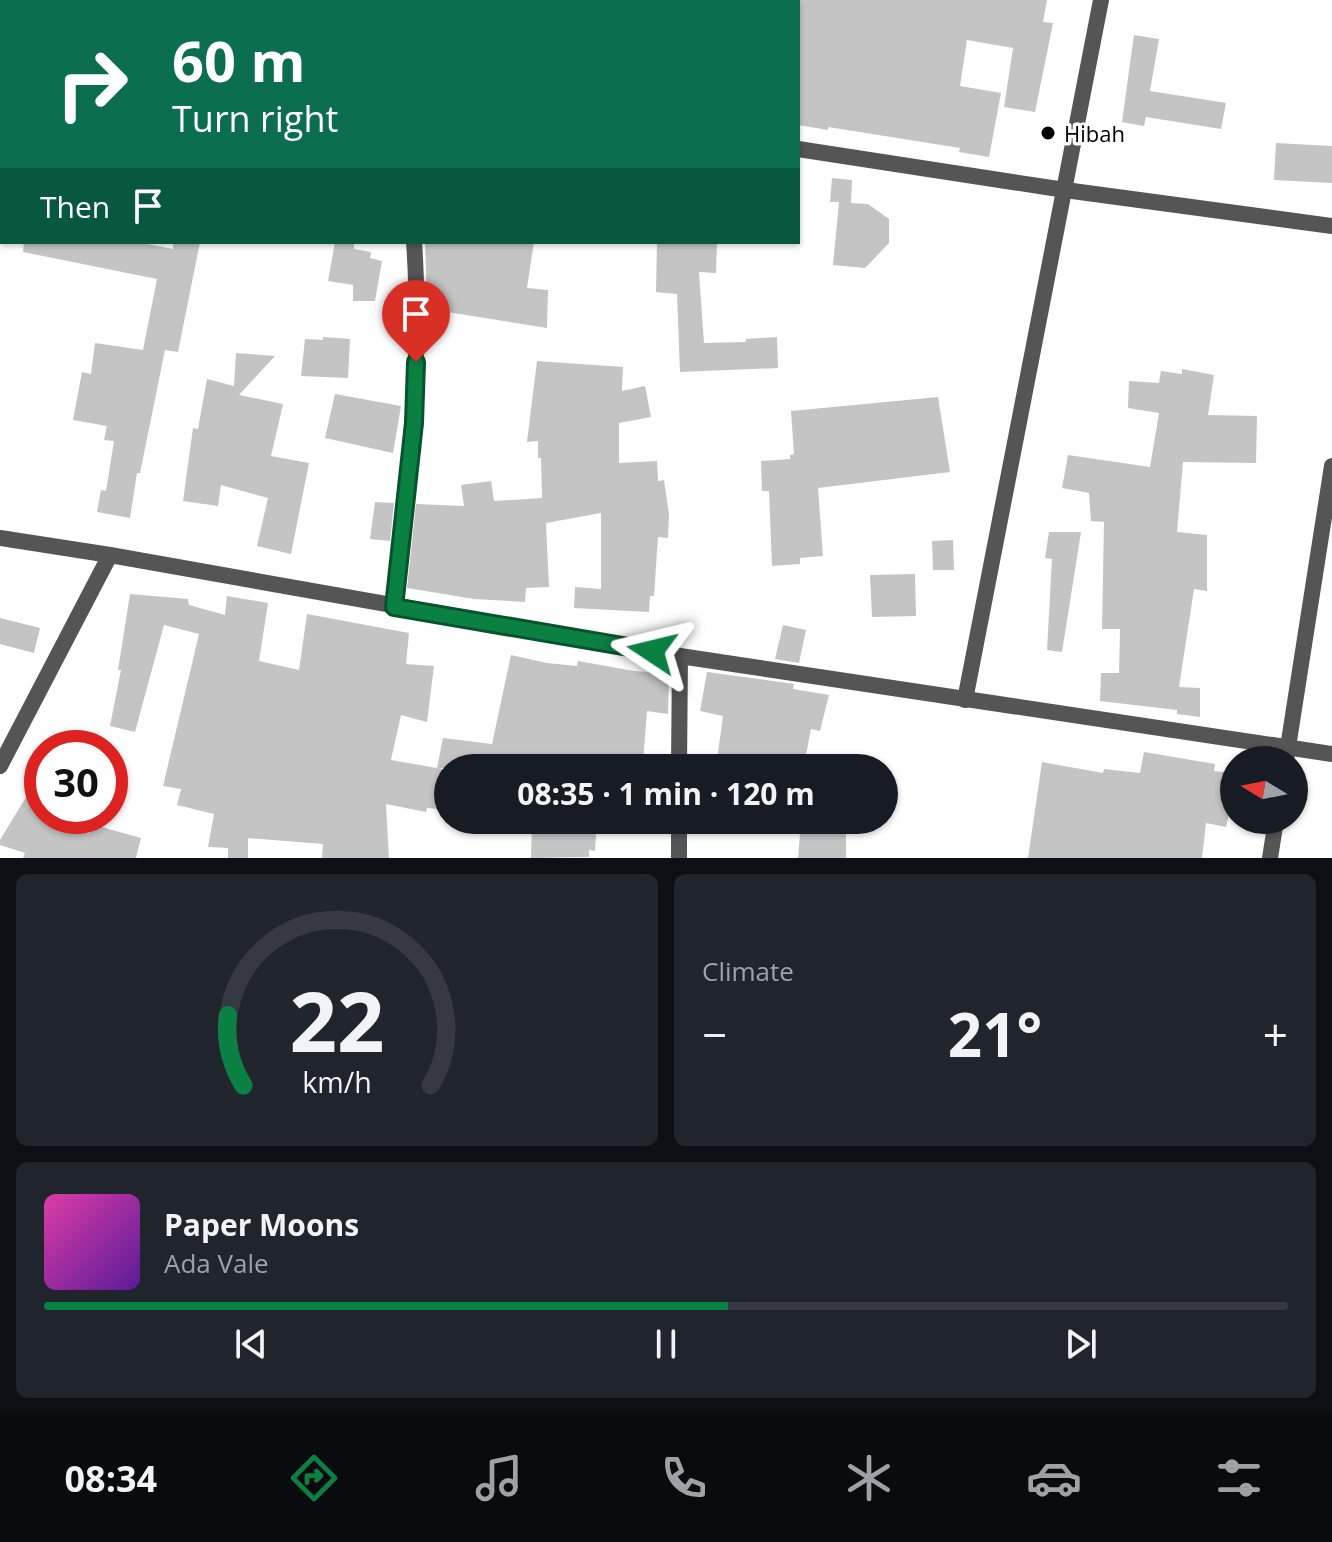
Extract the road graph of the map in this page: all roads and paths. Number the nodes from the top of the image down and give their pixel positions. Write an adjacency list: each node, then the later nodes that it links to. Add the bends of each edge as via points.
1 (1101, 0): 3 (street)
2 (800, 149): 3 (street)
3 (1065, 190): 4 (street); 11 (street)
4 (1332, 226)
5 (414, 244): 9 (street, via 414,423)
6 (1332, 466): 13 (street)
7 (0, 538): 8 (street)
8 (110, 555): 9 (street); 17 (street)
9 (394, 607): 10 (street)
10 (680, 656): 11 (street); 15 (street)
11 (965, 700): 12 (street)
12 (1244, 746)
13 (1288, 746)
14 (1308, 753): 16 (street)
15 (679, 754)
16 (1332, 754)
17 (0, 766)
18 (679, 834): 20 (street)
19 (1274, 834): 21 (street)
20 (679, 858)
21 (1270, 858)

